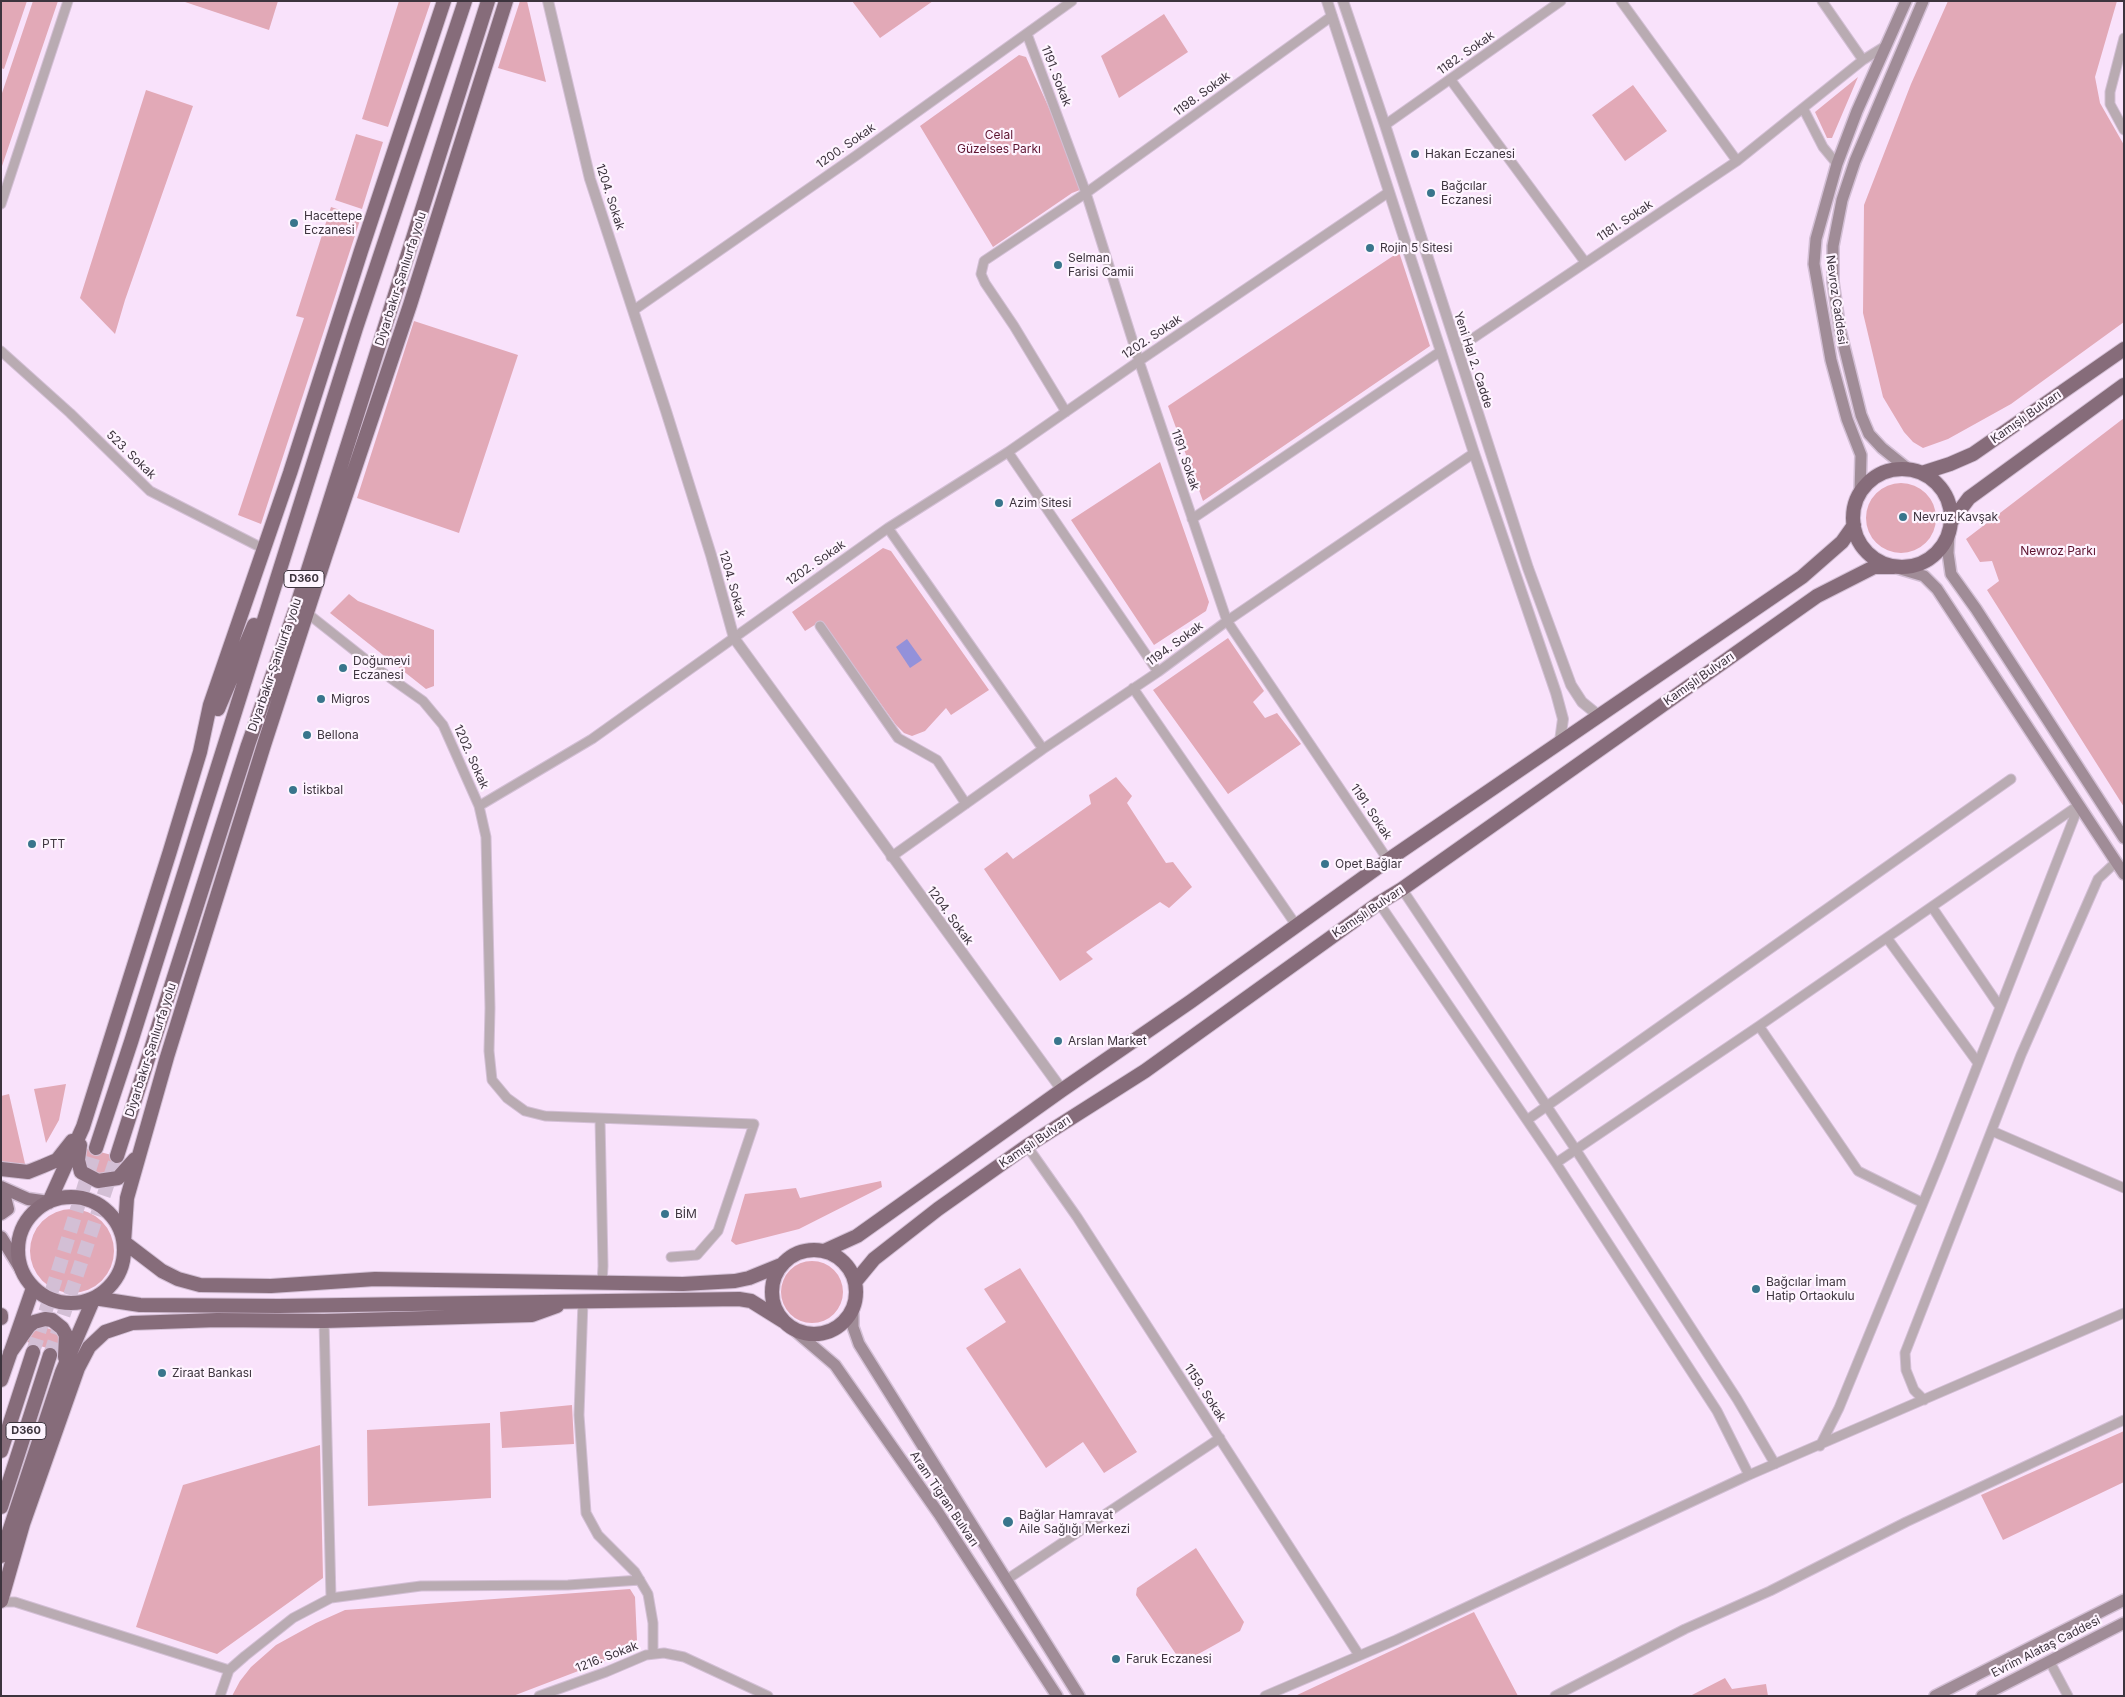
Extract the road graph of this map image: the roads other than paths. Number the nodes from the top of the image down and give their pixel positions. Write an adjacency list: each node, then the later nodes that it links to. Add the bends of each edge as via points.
1 (68, 1): 29 (street)
2 (444, 1): 26 (highway)
3 (465, 1): 34 (highway, Diyarbakır-Şanlıurfa yolu / D360)
4 (488, 1): 32 (highway, Diyarbakır-Şanlıurfa yolu / D360)
5 (506, 1): 30 (highway)
6 (548, 1): 33 (street, 1204. Sokak, via 590,179)
7 (1072, 1): 16 (street, 1200. Sokak)
8 (1327, 1): 15 (street)
9 (1343, 1): 22 (street, Yeni Hal 2. Cadde)
10 (1561, 1): 20 (street, 1182. Sokak)
11 (1621, 1): 24 (street)
12 (1822, 1): 19 (street)
13 (1906, 1): 18 (main road, Nevroz Caddesi)
14 (1922, 1): 44 (main road, Nevroz Caddesi, via 1855,161 1842,200 1833,246 1833,282 1840,330 1861,415 1869,434 1882,448)
15 (1332, 16): 27 (street); 28 (street, 1198. Sokak)
16 (1027, 34): 28 (street, 1191. Sokak); 33 (street, 1200. Sokak)
17 (2124, 38): 23 (street, via 2110,104)
18 (1888, 44): 19 (street, 1181. Sokak); 25 (main road, Nevroz Caddesi)
19 (1863, 60): 21 (street, 1181. Sokak)
20 (1450, 79): 22 (street, 1182. Sokak); 31 (street)
21 (1804, 108): 24 (street, 1181. Sokak); 25 (street, via 1823,147)
22 (1385, 125): 35 (street, Yeni Hal 2. Cadde)
23 (2124, 130)
24 (1737, 161): 31 (street, 1181. Sokak)
25 (1837, 164): 45 (main road, Nevroz Caddesi, via 1819,222 1814,264 1831,360 1861,456)
26 (388, 169): 34 (highway); 50 (highway)
27 (1389, 192): 38 (street); 39 (street, 1202. Sokak)
28 (1086, 193): 39 (street, 1191. Sokak); 41 (street, 1198. Sokak, via 984,261 980,274)
29 (1, 204)
30 (441, 205): 32 (highway); 53 (highway, via 410,305)
31 (1586, 262): 35 (street, 1181. Sokak)
32 (394, 299): 53 (highway, Diyarbakır-Şanlıurfa yolu / D360)
33 (634, 310): 56 (street, 1204. Sokak)
34 (356, 328): 51 (highway, Diyarbakır-Şanlıurfa yolu / D360)
35 (1457, 349): 59 (street, Yeni Hal 2. Cadde, via 1528,568 1571,685 1582,702)
36 (2124, 349): 44 (highway, Kamışlı Bulvarı, via 1973,454 1950,464)
37 (1, 351): 50 (street, 523. Sokak, via 150,491)
38 (1441, 351): 43 (street); 46 (street)
39 (1139, 361): 41 (street, 1202. Sokak); 46 (street, 1191. Sokak)
40 (2124, 385): 48 (highway, via 1969,498)
41 (1066, 412): 42 (street, 1202. Sokak)
42 (1008, 452): 49 (street, 1202. Sokak); 57 (street)
43 (1474, 453): 54 (street, 1194. Sokak); 60 (street, via 1556,692 1563,719)
44 (1915, 471): 45 (highway, via 1894,470 1881,474); 48 (highway, via 1941,487 1947,498)
45 (1860, 494): 47 (highway, via 1854,509)
46 (1192, 519): 54 (street, 1191. Sokak)
47 (1854, 524): 52 (highway, via 1858,540 1867,552); 59 (highway, Kamışlı Bulvarı, via 1842,542 1802,577)
48 (1950, 527): 52 (highway, via 1937,552 1925,562 1910,567); 67 (main road, via 1951,574)
49 (888, 528): 56 (street, 1202. Sokak); 61 (street)
50 (264, 549): 62 (highway, via 210,705)
51 (282, 561): 62 (highway); 87 (highway, Diyarbakır-Şanlıurfa yolu / D360)
52 (1894, 567): 65 (main road, via 1924,576 1937,589); 72 (highway, Kamışlı Bulvarı, via 1874,567 1817,596)
53 (301, 610): 66 (street, 1202. Sokak, via 423,702 443,725); 89 (highway, via 264,745); 90 (highway, Diyarbakır-Şanlıurfa yolu / D360, via 248,744)
54 (1227, 621): 57 (street, 1194. Sokak); 69 (street, 1191. Sokak)
55 (820, 626): 64 (street, via 898,738 937,760)
56 (734, 638): 66 (street, 1202. Sokak, via 592,739); 68 (street, 1204. Sokak)
57 (1158, 672): 58 (street, 1194. Sokak)
58 (1133, 688): 61 (street, 1194. Sokak); 75 (street)
59 (1598, 715): 60 (highway, Kamışlı Bulvarı)
60 (1560, 741): 69 (highway, Kamışlı Bulvarı)
61 (1042, 749): 64 (street, 1194. Sokak)
62 (200, 752): 84 (highway)
63 (2011, 779): 81 (street)
64 (966, 804): 68 (street, 1194. Sokak)
65 (2079, 805): 70 (main road); 74 (street); 77 (street)
66 (478, 806): 82 (street, via 486,837 492,1080 507,1098 525,1111 545,1116)
67 (2124, 838)
68 (891, 857): 80 (street, 1204. Sokak)
69 (1388, 860): 75 (highway, Kamışlı Bulvarı)
70 (2116, 862): 71 (main road); 85 (street, via 2098,879)
71 (2124, 874)
72 (1402, 889): 73 (highway, Kamışlı Bulvarı); 81 (street)
73 (1379, 903): 83 (street); 86 (highway, Kamışlı Bulvarı, via 1145,1071)
74 (1932, 907): 76 (street); 77 (street)
75 (1296, 925): 80 (highway, Kamışlı Bulvarı)
76 (1887, 938): 78 (street); 79 (street)
77 (2000, 1007): 79 (street)
78 (1759, 1026): 88 (street); 96 (street, via 1858,1171)
79 (1978, 1063): 96 (street)
80 (1062, 1090): 100 (highway, Kamışlı Bulvarı, via 858,1236)
81 (1546, 1106): 83 (street); 88 (street)
82 (600, 1119): 101 (street, via 754,1124 718,1232 696,1255); 105 (street)
83 (1527, 1120): 91 (street)
84 (84, 1127): 89 (highway, via 78,1168 90,1178 98,1181 118,1178); 92 (highway, via 57,1160 28,1172); 95 (highway)
85 (1992, 1130): 94 (street); 120 (street, via 1905,1353 1906,1370 1914,1390)
86 (1027, 1146): 104 (highway, Kamışlı Bulvarı, via 874,1259); 122 (street, 1159. Sokak, via 1077,1217)
87 (96, 1148)
88 (1576, 1150): 91 (street); 125 (street, via 1737,1399)
89 (139, 1155): 99 (highway, via 127,1198)
90 (117, 1156)
91 (1556, 1162): 126 (street, via 1717,1411)
92 (1, 1169)
93 (2, 1188): 95 (main road, via 28,1199); 97 (main road, via 8,1209)
94 (2124, 1188)
95 (49, 1202): 99 (highway, via 65,1197 96,1203 110,1213); 103 (highway, via 35,1211 24,1225 18,1258)
96 (1923, 1203): 123 (street, via 1839,1408)
97 (1, 1214)
98 (1, 1237): 103 (main road)
99 (124, 1242): 105 (highway, via 162,1271 200,1285 271,1286 375,1279); 107 (highway, via 124,1259 118,1275)
100 (824, 1251): 102 (highway, via 801,1252); 104 (highway, via 844,1262)
101 (671, 1257)
102 (781, 1265): 105 (highway, via 735,1281); 113 (highway, via 772,1287 772,1300)
103 (22, 1270): 106 (highway)
104 (855, 1282): 110 (highway)
105 (602, 1283)
106 (34, 1288): 107 (highway, via 56,1302 75,1303); 116 (highway)
107 (94, 1298): 109 (highway, via 140,1305); 118 (highway)
108 (583, 1301): 109 (highway); 113 (highway, via 739,1299 751,1301); 129 (street, via 579,1415 586,1513 598,1535)
109 (567, 1302): 112 (highway, via 532,1315)
110 (853, 1308): 114 (highway, via 835,1329 815,1334); 130 (main road, via 853,1326 859,1344)
111 (2124, 1313): 120 (street)
112 (324, 1321): 131 (street); 133 (highway, via 132,1323 105,1332 89,1347 78,1368 23,1524)
113 (783, 1321): 114 (highway)
114 (794, 1330): 142 (main road, Aram Tigran Bulvarı, via 835,1365 939,1514)
115 (33, 1352): 124 (highway, D360)
116 (10, 1353): 118 (highway, via 34,1322 52,1320 66,1335); 119 (highway)
117 (50, 1355): 127 (highway, D360)
118 (62, 1372): 128 (highway)
119 (1, 1380)
120 (1924, 1400): 123 (street)
121 (2124, 1420): 145 (street, via 1906,1522 1770,1592 1685,1629)
122 (1220, 1438): 130 (street); 136 (street, 1159. Sokak)
123 (1820, 1446): 125 (street)
124 (1, 1451)
125 (1774, 1464): 126 (street)
126 (1749, 1476): 136 (street)
127 (1, 1507)
128 (1, 1556)
129 (640, 1580): 131 (street, via 568,1585 421,1586); 135 (street, via 648,1594)
130 (1006, 1580): 143 (main road)
131 (330, 1598): 138 (street, via 293,1618)
132 (2124, 1600): 146 (main road)
133 (1, 1601): 138 (street, via 15,1602)
134 (2124, 1623): 137 (main road, Evrim Alataş Caddesi)
135 (653, 1654): 140 (street, 1216. Sokak); 141 (street, 1216. Sokak, via 664,1652 684,1657)
136 (1359, 1655): 144 (street)
137 (2050, 1662): 147 (main road, Evrim Alataş Caddesi); 148 (street)
138 (229, 1670): 139 (street)
139 (220, 1696)
140 (539, 1696)
141 (768, 1696)
142 (1057, 1696)
143 (1079, 1696)
144 (1265, 1696)
145 (1555, 1696)
146 (1935, 1696)
147 (1982, 1696)
148 (2068, 1696)

